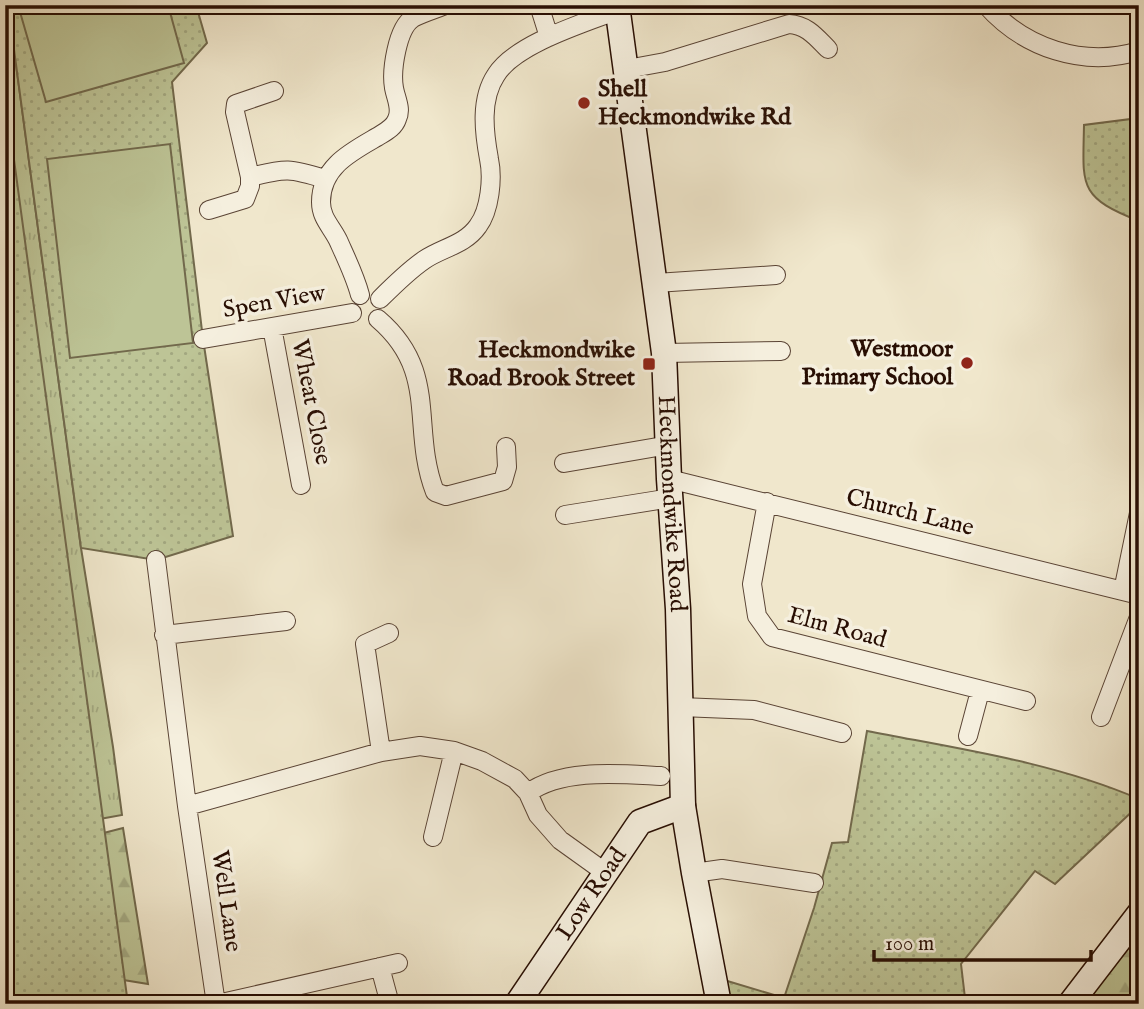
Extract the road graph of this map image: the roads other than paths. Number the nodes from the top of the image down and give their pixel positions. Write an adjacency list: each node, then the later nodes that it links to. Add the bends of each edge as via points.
1 (539, 5): 5 (street)
2 (986, 5): 7 (street, via 1002,24 1045,49 1089,57)
3 (443, 6): 11 (street, via 413,18 401,33 393,79 397,120 333,166)
4 (617, 8): 5 (street); 8 (main road, Heckmondwike Road)
5 (549, 37): 16 (street, via 504,64 494,77 486,103 485,135 492,174 479,226 454,247 426,258)
6 (828, 49): 8 (street, via 809,30 789,24)
7 (1139, 51)
8 (627, 69): 14 (main road, Heckmondwike Road)
9 (274, 91): 10 (street, via 236,104)
10 (250, 177): 11 (street, via 293,169); 12 (street, via 245,199)
11 (325, 179): 15 (street, via 323,216 356,278)
12 (209, 210)
13 (776, 275): 14 (street)
14 (656, 283): 22 (main road, Heckmondwike Road)
15 (360, 295): 16 (street, Spen View, via 371,293); 17 (street, Spen View, via 353,302)
16 (380, 299): 18 (street, via 383,312)
17 (352, 313): 18 (street, Spen View, via 363,324); 19 (street, Spen View)
18 (378, 319): 24 (street, via 405,348 416,374 425,452 435,492 446,496 503,481)
19 (272, 327): 20 (street, Spen View); 26 (street, Wheat Close)
20 (203, 339)
21 (781, 351): 22 (street)
22 (664, 353): 23 (main road, Heckmondwike Road)
23 (669, 445): 25 (street); 27 (main road, Heckmondwike Road)
24 (506, 447)
25 (564, 463)
26 (302, 485)
27 (670, 488): 28 (street, Church Lane); 30 (street); 39 (main road, Heckmondwike Road)
28 (767, 502): 32 (street, Church Lane); 37 (street, Elm Road, via 752,584 757,616 772,637)
29 (1139, 513): 32 (street)
30 (565, 515)
31 (156, 560): 36 (street, Well Lane)
32 (1131, 593)
33 (1139, 617): 40 (street)
34 (286, 621): 36 (street)
35 (389, 633): 44 (street, via 365,644)
36 (164, 635): 47 (street, Well Lane)
37 (980, 691): 38 (street, Elm Road); 42 (street)
38 (1026, 702)
39 (681, 707): 41 (street, via 754,710); 48 (main road, Heckmondwike Road)
40 (1101, 717)
41 (842, 733)
42 (968, 736)
43 (454, 751): 44 (street, via 421,746); 46 (street, via 515,779); 49 (street)
44 (381, 752): 47 (street)
45 (661, 776): 46 (street, via 564,778)
46 (528, 793): 50 (street, via 538,815 559,840)
47 (187, 806): 57 (street, Well Lane)
48 (683, 806): 50 (main road, Low Road, via 640,822); 51 (main road, Heckmondwike Road)
49 (433, 836)
50 (606, 873): 58 (main road, Low Road)
51 (694, 873): 52 (street, via 722,869); 59 (main road, Heckmondwike Road)
52 (814, 883)
53 (1139, 914): 60 (main road)
54 (398, 963): 55 (street)
55 (380, 967): 56 (street); 57 (street)
56 (389, 999)
57 (217, 1004)
58 (517, 1004)
59 (719, 1004)
60 (1070, 1004)

